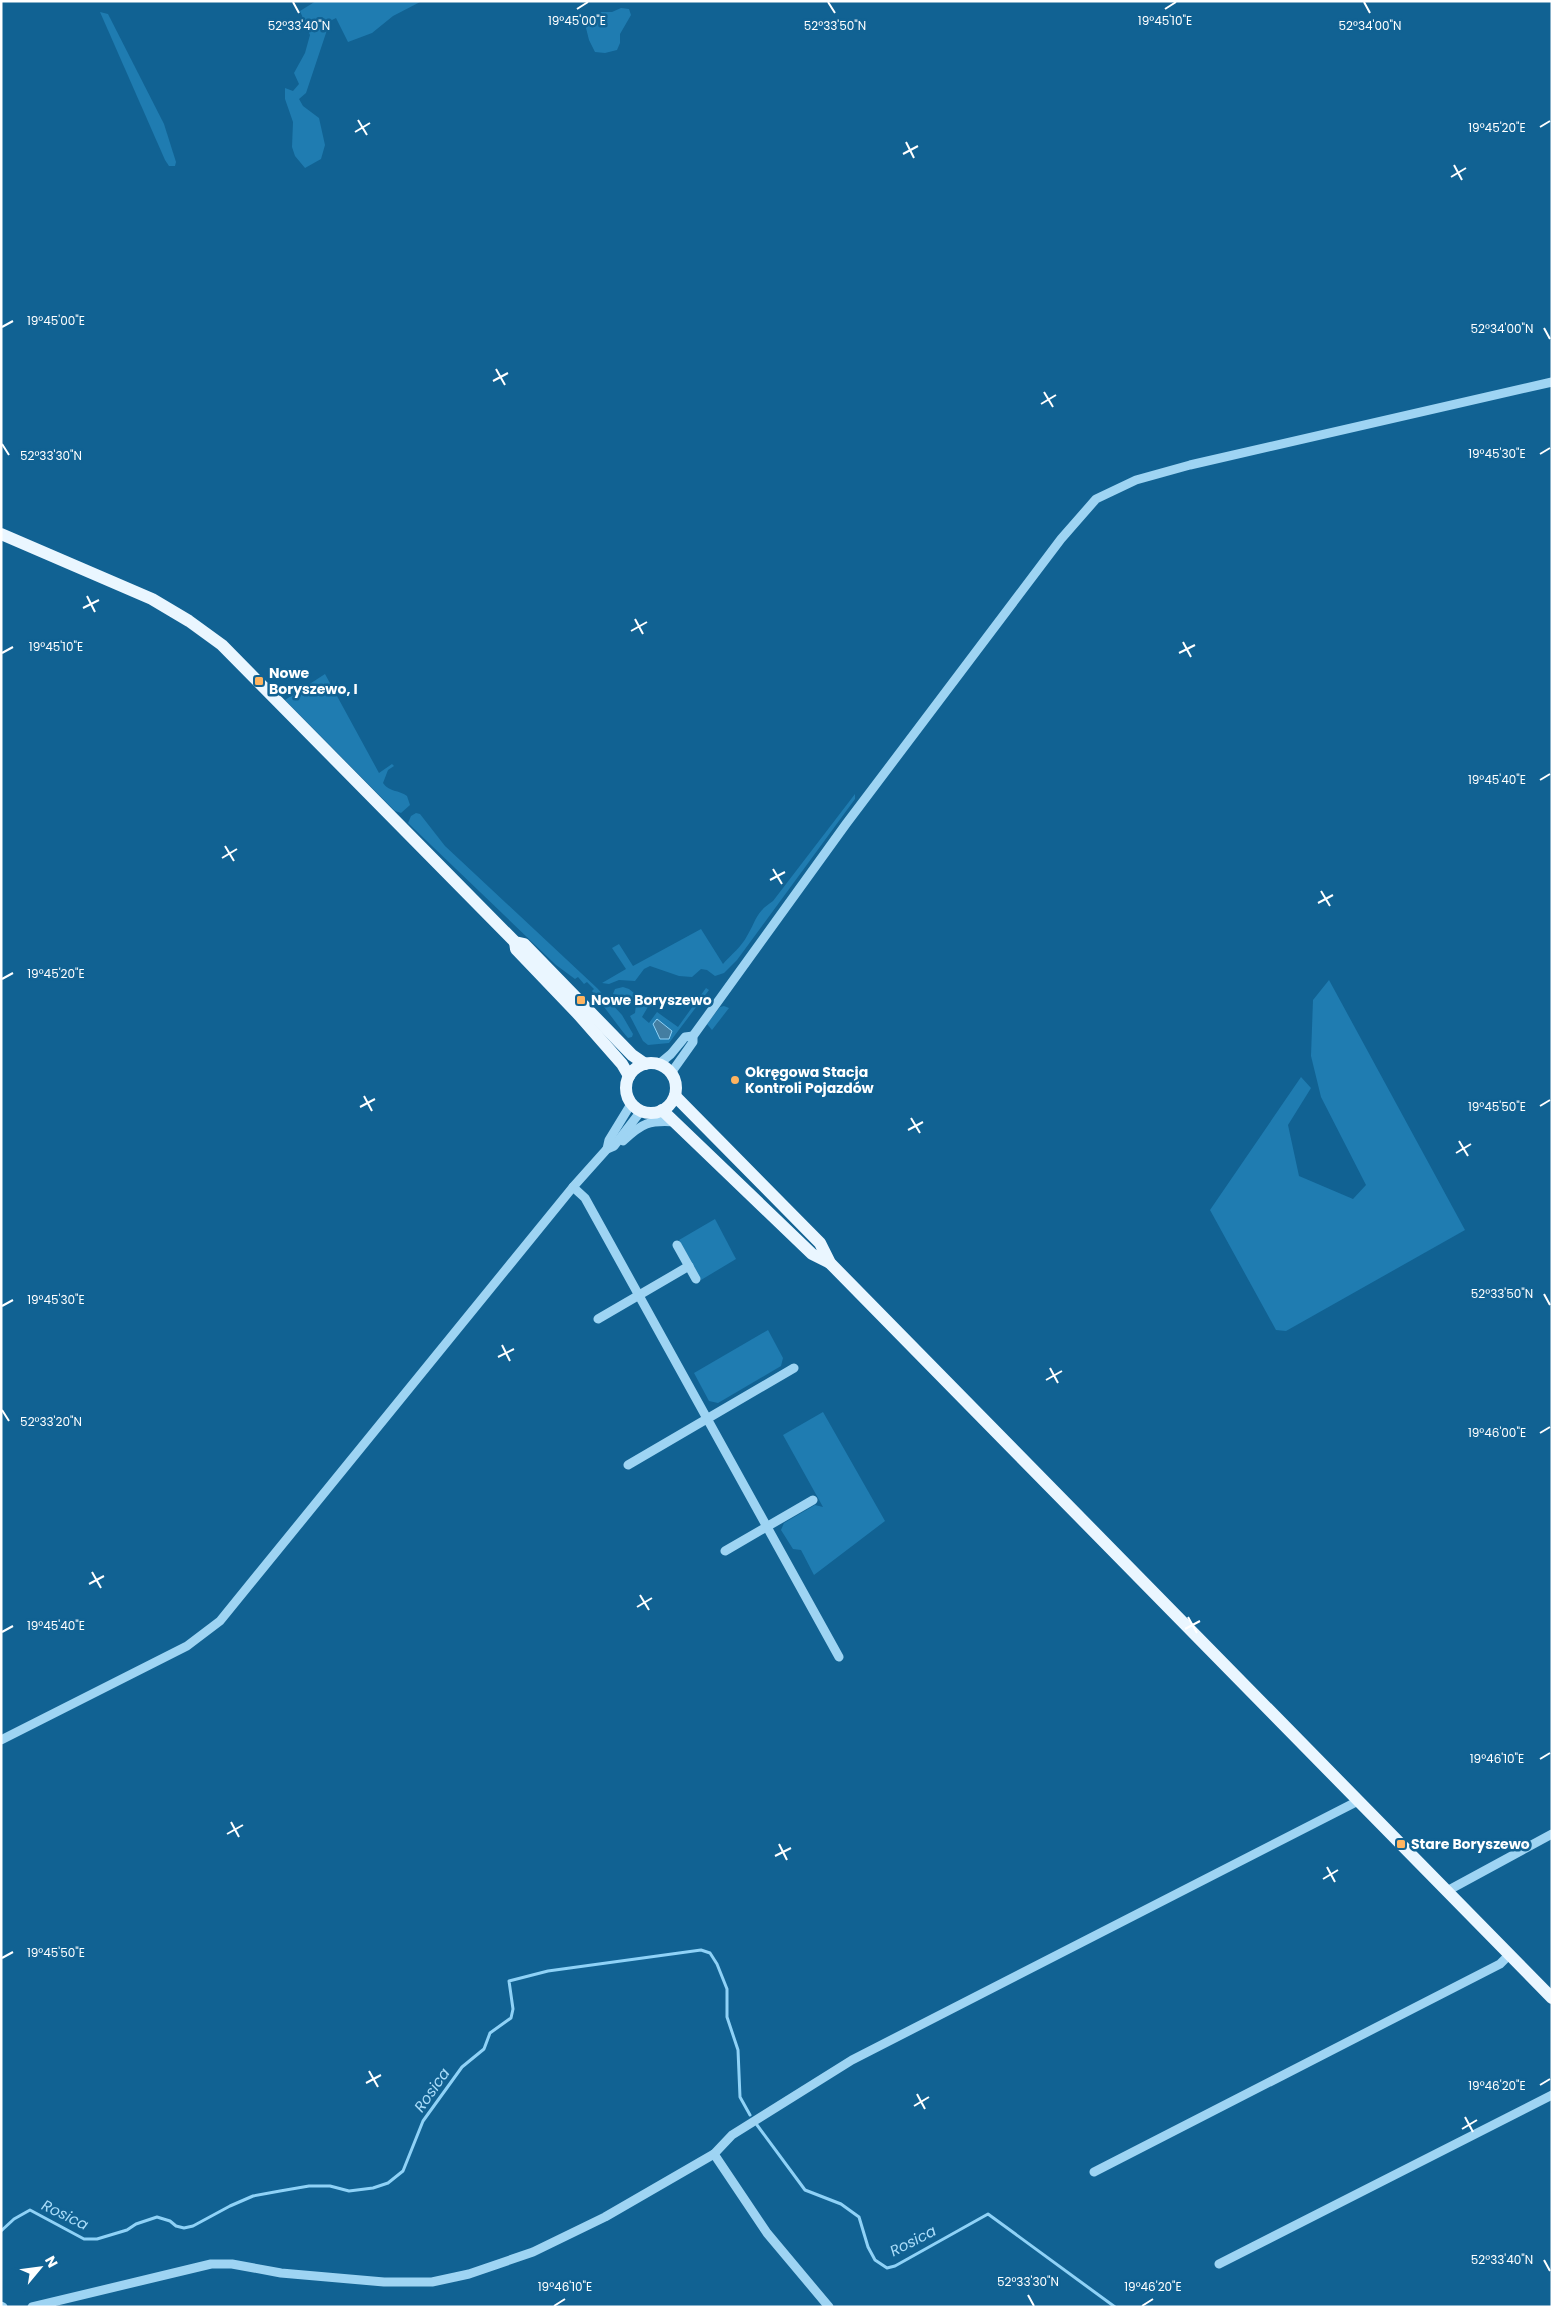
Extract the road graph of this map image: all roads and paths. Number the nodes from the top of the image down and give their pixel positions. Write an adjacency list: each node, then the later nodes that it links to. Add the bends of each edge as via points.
1 (1552, 382): 4 (street, via 1190,465 1136,480 1096,499 1027,581)
2 (1, 534): 3 (main road, via 152,599 214,638)
3 (515, 942): 5 (main road, via 524,944 632,1055); 8 (main road, via 516,949 610,1050)
4 (693, 1036): 6 (street, via 684,1037); 7 (street)
5 (645, 1064): 6 (main road); 8 (main road)
6 (659, 1064): 7 (main road)
7 (672, 1073): 9 (main road, via 676,1083)
8 (629, 1076): 10 (main road, via 626,1093)
9 (675, 1096): 11 (main road); 16 (main road, via 820,1244)
10 (636, 1108): 11 (main road, via 653,1113); 13 (street, via 609,1140)
11 (662, 1110): 12 (main road)
12 (676, 1122): 13 (street, via 646,1122); 16 (main road, via 812,1254)
13 (610, 1147): 14 (street)
14 (573, 1187): 19 (street, via 584,1198); 28 (street, via 215,1626 187,1646)
15 (677, 1245): 17 (street)
16 (830, 1263): 29 (main road)
17 (688, 1266): 18 (street); 19 (street)
18 (696, 1279)
19 (639, 1294): 20 (street); 22 (street)
20 (598, 1319)
21 (794, 1368): 22 (street)
22 (708, 1418): 23 (street); 25 (street)
23 (628, 1465)
24 (813, 1500): 25 (street)
25 (768, 1527): 26 (street); 27 (street)
26 (725, 1551)
27 (839, 1657)
28 (1, 1740)
29 (1358, 1801): 31 (main road); 35 (street, via 852,2060 732,2135)
30 (1552, 1834): 31 (street)
31 (1447, 1891): 32 (main road)
32 (1509, 1955): 33 (main road); 36 (street, via 1500,1964)
33 (1552, 1998)
34 (1552, 2095): 37 (street)
35 (714, 2154): 38 (street, via 560,2240 469,2274 432,2282 384,2282 211,2264); 39 (street, via 767,2233)
36 (1094, 2172)
37 (1219, 2264)
38 (32, 2307)
39 (828, 2307)

